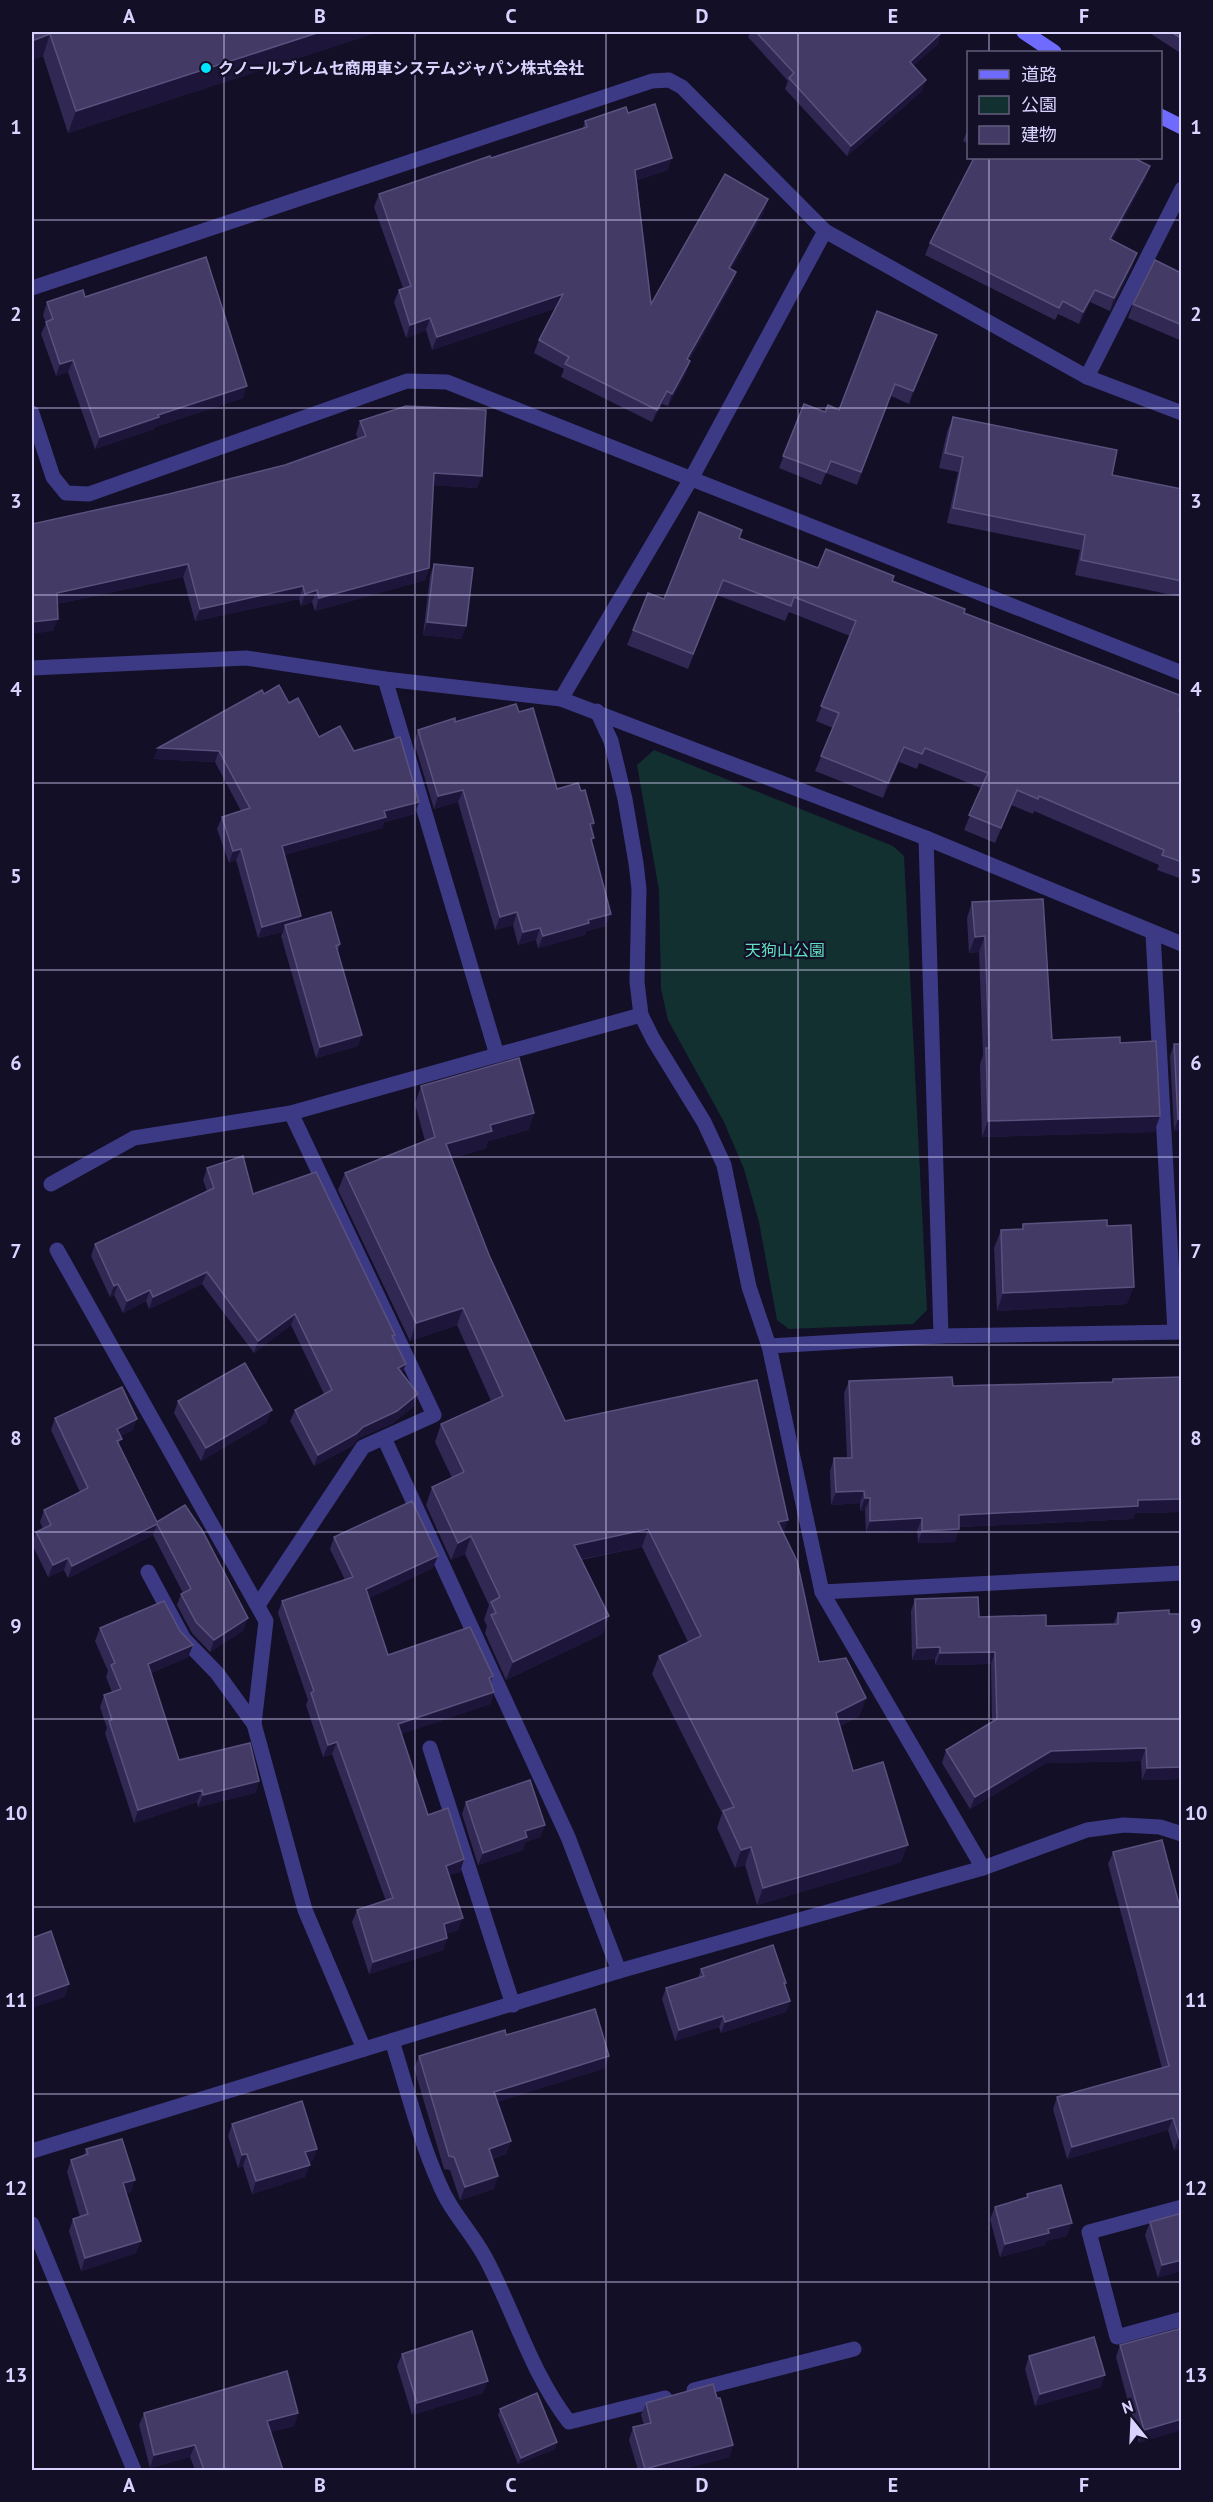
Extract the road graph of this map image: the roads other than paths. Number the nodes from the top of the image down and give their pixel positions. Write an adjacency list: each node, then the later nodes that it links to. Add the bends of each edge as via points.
1 (1024, 32): 2 (street)
2 (1052, 51)
3 (1162, 117): 4 (street)
4 (1182, 127)
5 (1182, 189): 8 (street)
6 (825, 231): 7 (street, via 682,87 669,80 652,81); 8 (street); 11 (street)
7 (32, 288)
8 (1087, 377): 10 (street)
9 (32, 413): 11 (street, via 52,477 66,493 89,494 407,381 447,382)
10 (1182, 414)
11 (691, 479): 13 (street); 15 (street)
12 (32, 668): 14 (street, via 246,658)
13 (1182, 673)
14 (385, 679): 15 (street); 21 (street)
15 (561, 699): 16 (street)
16 (597, 711): 17 (street); 20 (street, via 611,741 626,799 636,863)
17 (926, 838): 18 (street); 26 (street)
18 (1154, 934): 19 (street); 25 (street)
19 (1182, 944)
20 (641, 1015): 21 (street); 27 (street, via 704,1122 724,1165 749,1287)
21 (497, 1054): 22 (street)
22 (291, 1113): 23 (street, via 134,1138); 28 (street, via 434,1415)
23 (51, 1184)
24 (57, 1250): 32 (street)
25 (1178, 1332): 26 (street)
26 (941, 1336): 27 (street)
27 (769, 1346): 31 (street)
28 (384, 1438): 32 (street, via 363,1448); 37 (street, via 568,1837)
29 (148, 1572): 33 (street, via 184,1639 217,1673)
30 (1182, 1573): 31 (street)
31 (822, 1592): 36 (street)
32 (258, 1605): 33 (street, via 266,1621)
33 (254, 1724): 40 (street, via 305,1910)
34 (430, 1748): 38 (street)
35 (1182, 1833): 36 (street, via 1160,1827 1087,1830)
36 (983, 1868): 37 (street)
37 (619, 1971): 38 (street)
38 (513, 2005): 39 (street)
39 (392, 2041): 40 (street); 45 (street, via 439,2184 484,2255 534,2369 570,2422)
40 (364, 2049): 41 (street)
41 (32, 2151)
42 (1182, 2207): 44 (street, via 1089,2232 1117,2337)
43 (32, 2224): 46 (street)
44 (1182, 2319)
45 (854, 2349)
46 (134, 2470)

